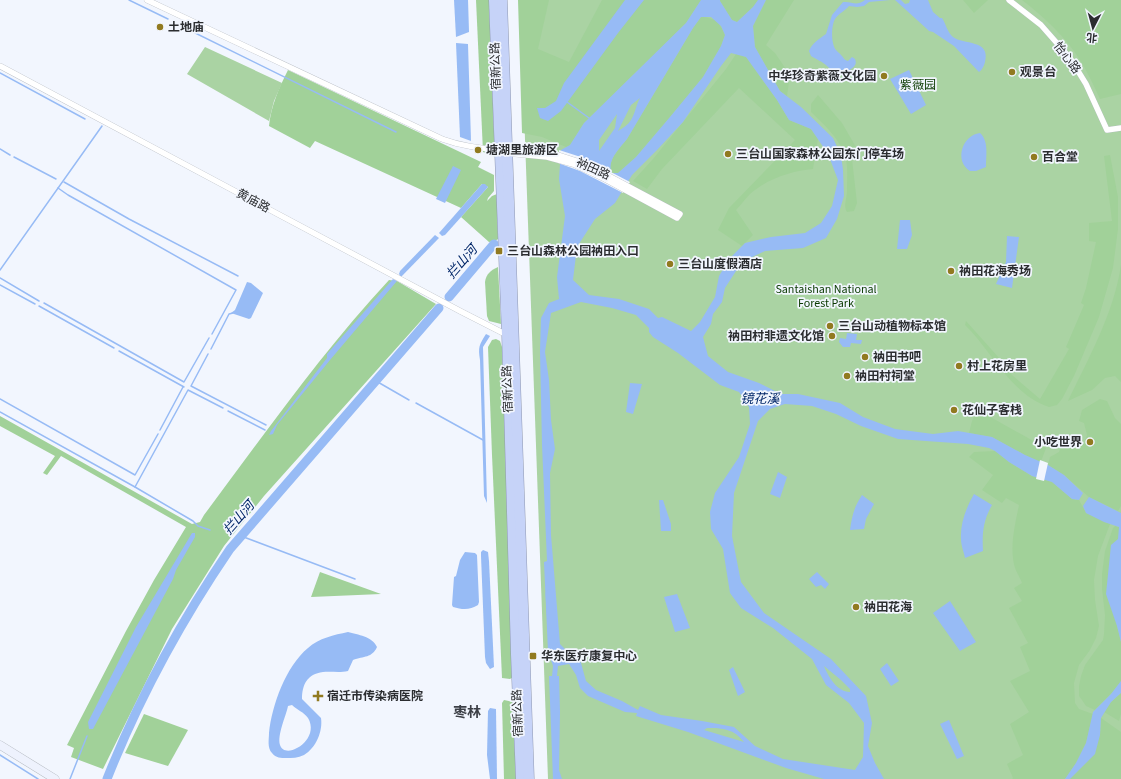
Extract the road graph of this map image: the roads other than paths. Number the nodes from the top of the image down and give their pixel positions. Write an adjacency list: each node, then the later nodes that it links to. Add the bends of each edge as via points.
1 (146, 0): 7 (street, 衲田路, via 442,139 475,148)
2 (494, 0): 7 (highway, 宿新公路)
3 (502, 0): 7 (highway, 宿新公路)
4 (1009, 0): 6 (street, 怡心路, via 1041,25 1070,58 1086,84 1107,130)
5 (0, 66): 9 (street, 黄庙路)
6 (1121, 128)
7 (502, 150): 8 (street, 衲田路, via 548,154 627,189); 9 (highway, 宿新公路); 13 (highway, 宿新公路, via 520,490)
8 (678, 216)
9 (507, 335): 12 (highway, 宿新公路)
10 (0, 745): 11 (street)
11 (54, 779)
12 (521, 779)
13 (529, 779)

